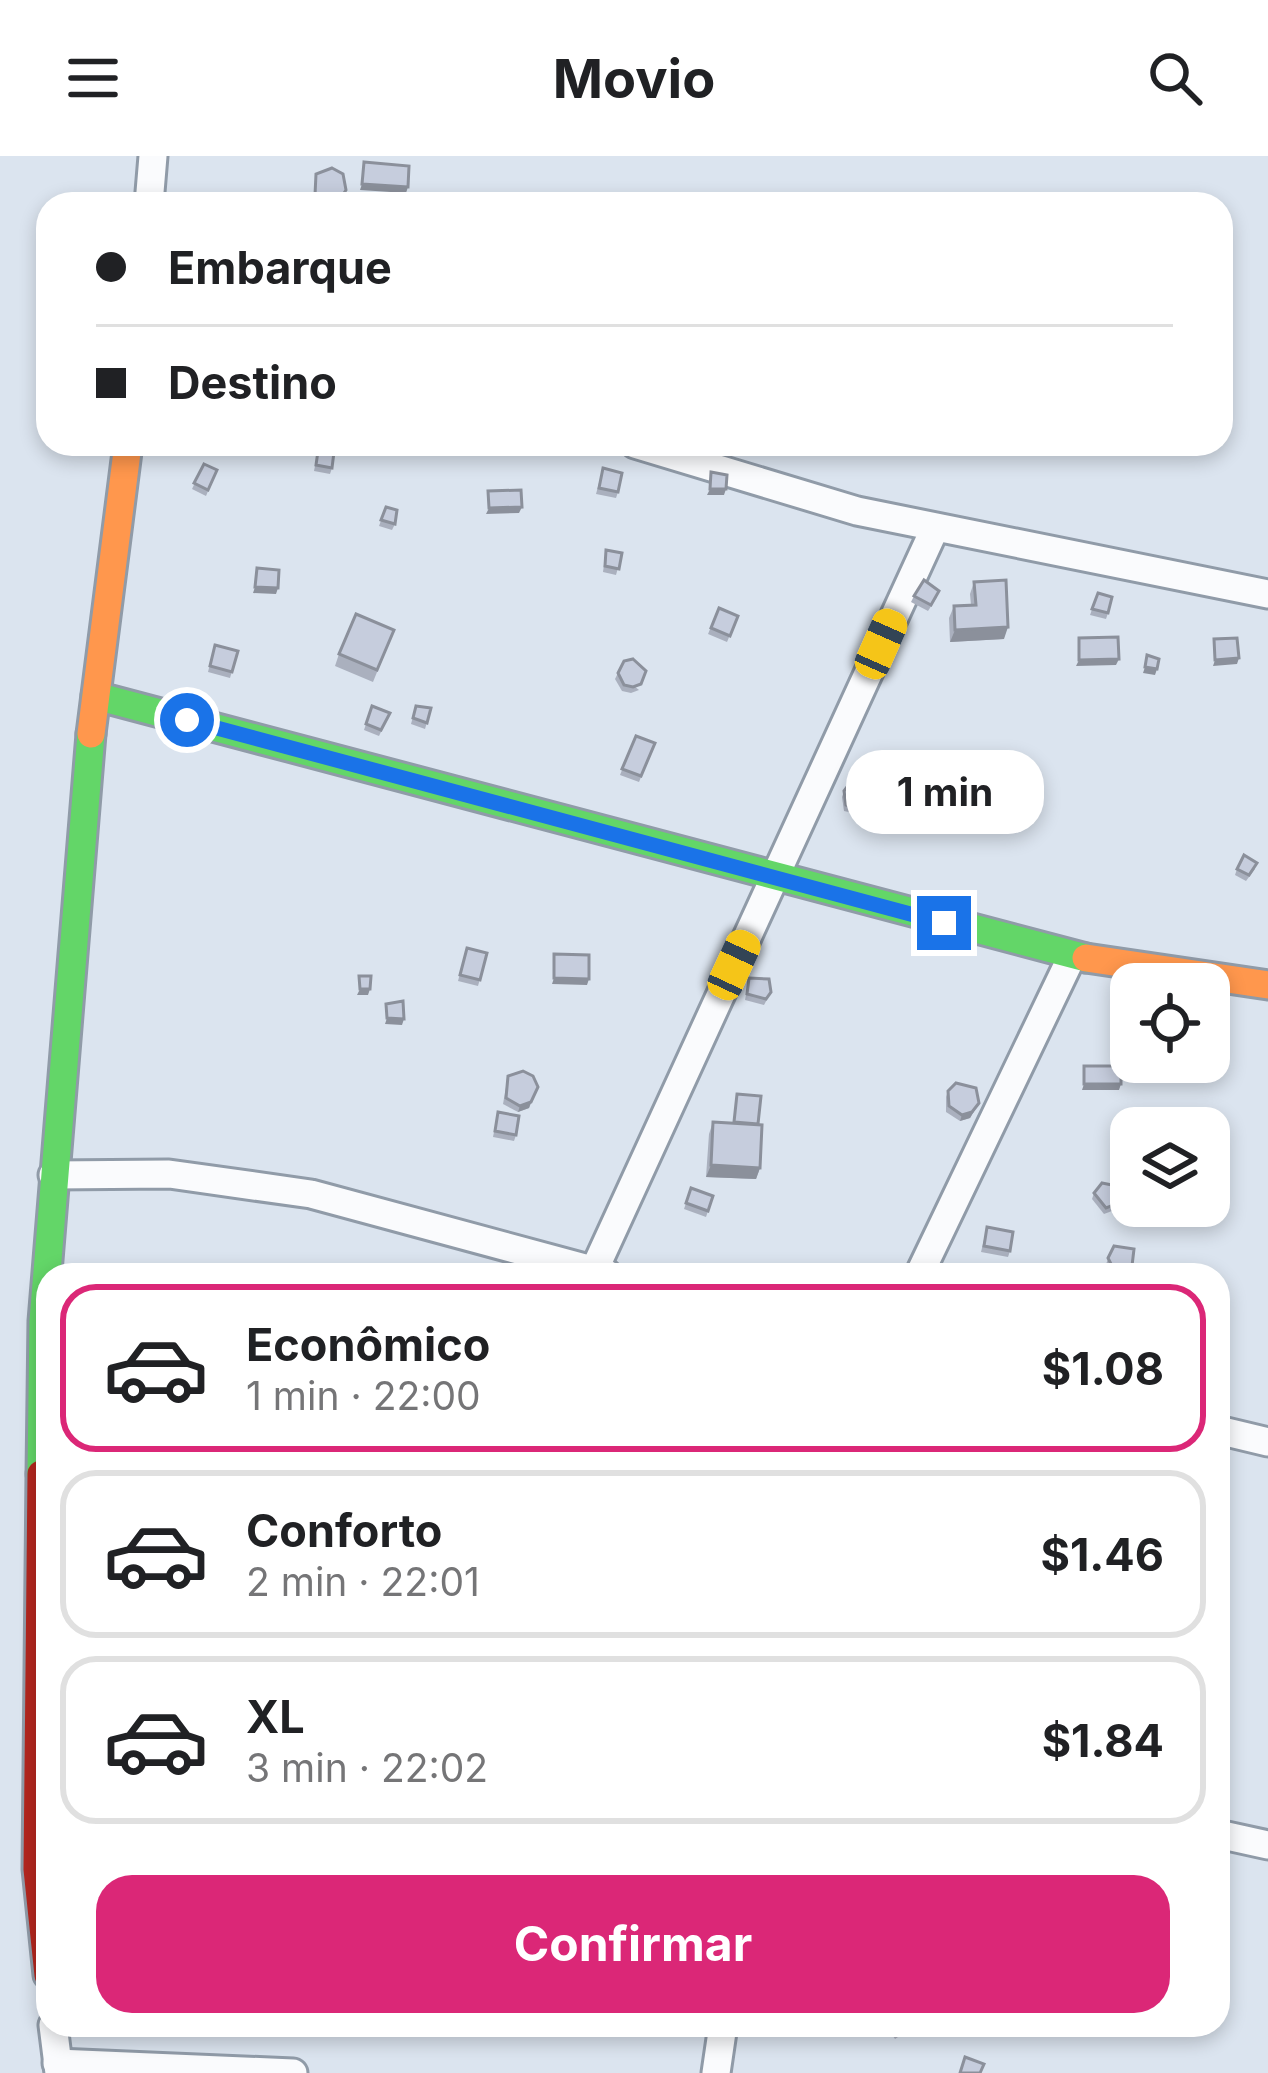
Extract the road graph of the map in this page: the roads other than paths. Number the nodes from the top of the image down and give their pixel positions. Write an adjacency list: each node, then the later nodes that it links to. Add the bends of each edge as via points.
1 (153, 156): 2 (street)
2 (150, 192)
3 (126, 456): 7 (street)
4 (675, 456): 5 (street)
5 (935, 528): 6 (street); 8 (street)
6 (1268, 594)
7 (96, 696): 8 (street); 11 (street)
8 (774, 878): 9 (street); 14 (street)
9 (1072, 956): 10 (street); 15 (street)
10 (1268, 985)
11 (53, 1175): 12 (street); 13 (street, via 170,1174 310,1194)
12 (47, 1263)
13 (562, 1263)
14 (602, 1263)
15 (925, 1263)
16 (1230, 1433): 17 (street)
17 (1268, 1442)
18 (1230, 1837): 19 (street)
19 (1268, 1845)
20 (54, 2037): 22 (street)
21 (721, 2037): 24 (street)
22 (58, 2068): 23 (street)
23 (293, 2073)
24 (716, 2073)

